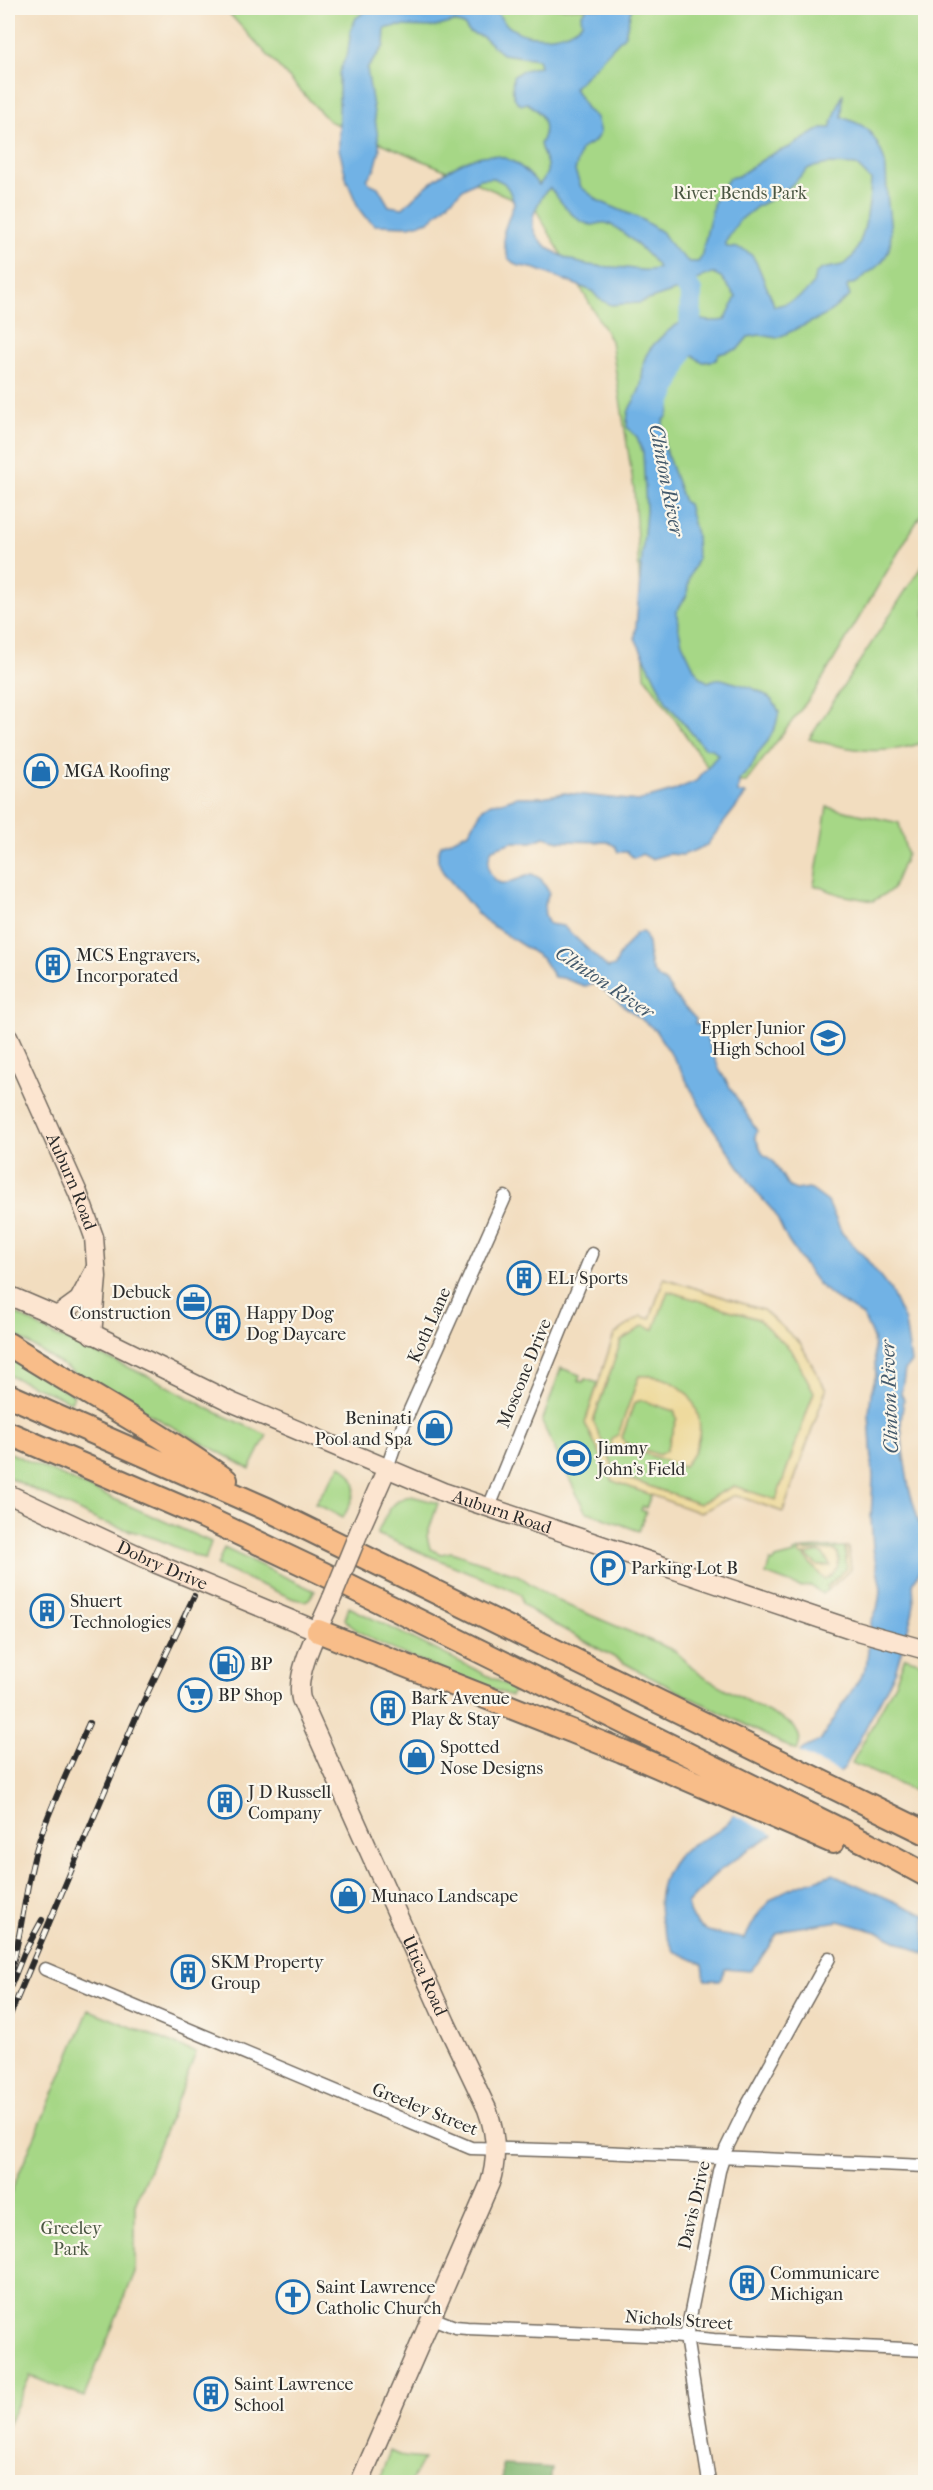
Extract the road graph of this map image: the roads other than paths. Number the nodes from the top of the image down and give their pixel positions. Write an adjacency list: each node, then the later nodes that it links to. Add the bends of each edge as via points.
1 (8, 1037): 4 (street, Auburn Road, via 88,1219 96,1249)
2 (505, 1197): 11 (street, Koth Lane)
3 (592, 1254): 13 (street, Moscone Drive)
4 (96, 1268): 6 (street, via 79,1300); 7 (street, Auburn Road)
5 (8, 1295): 6 (street, Auburn Road)
6 (57, 1316): 7 (street, Auburn Road)
7 (92, 1335): 11 (street, Auburn Road, via 231,1402)
8 (8, 1344): 14 (highway, via 179,1446)
9 (8, 1395): 14 (highway)
10 (8, 1433): 17 (highway, via 322,1573)
11 (387, 1468): 13 (street, Auburn Road); 15 (street, Utica Road, bridge)
12 (8, 1494): 15 (street, Dobry Drive, via 157,1564)
13 (489, 1507): 16 (street, Auburn Road, via 851,1629)
14 (267, 1509): 18 (highway)
15 (318, 1631): 17 (highway, via 653,1764); 22 (street, Utica Road, via 302,1673 301,1699 487,2109)
16 (923, 1649)
17 (750, 1796): 19 (highway)
18 (926, 1833)
19 (926, 1876)
20 (829, 1958): 23 (street, Davis Drive)
21 (45, 1970): 22 (street, Greeley Street, via 462,2145)
22 (495, 2149): 23 (street, Greeley Street); 25 (street, Utica Road, via 490,2183)
23 (723, 2157): 24 (street, Greeley Street); 26 (street, Davis Drive)
24 (926, 2166)
25 (432, 2318): 26 (street, Nichols Street, via 467,2328); 28 (street, Utica Road)
26 (686, 2337): 27 (street, Nichols Street); 29 (street, Davis Drive)
27 (926, 2350)
28 (360, 2482)
29 (709, 2482)

